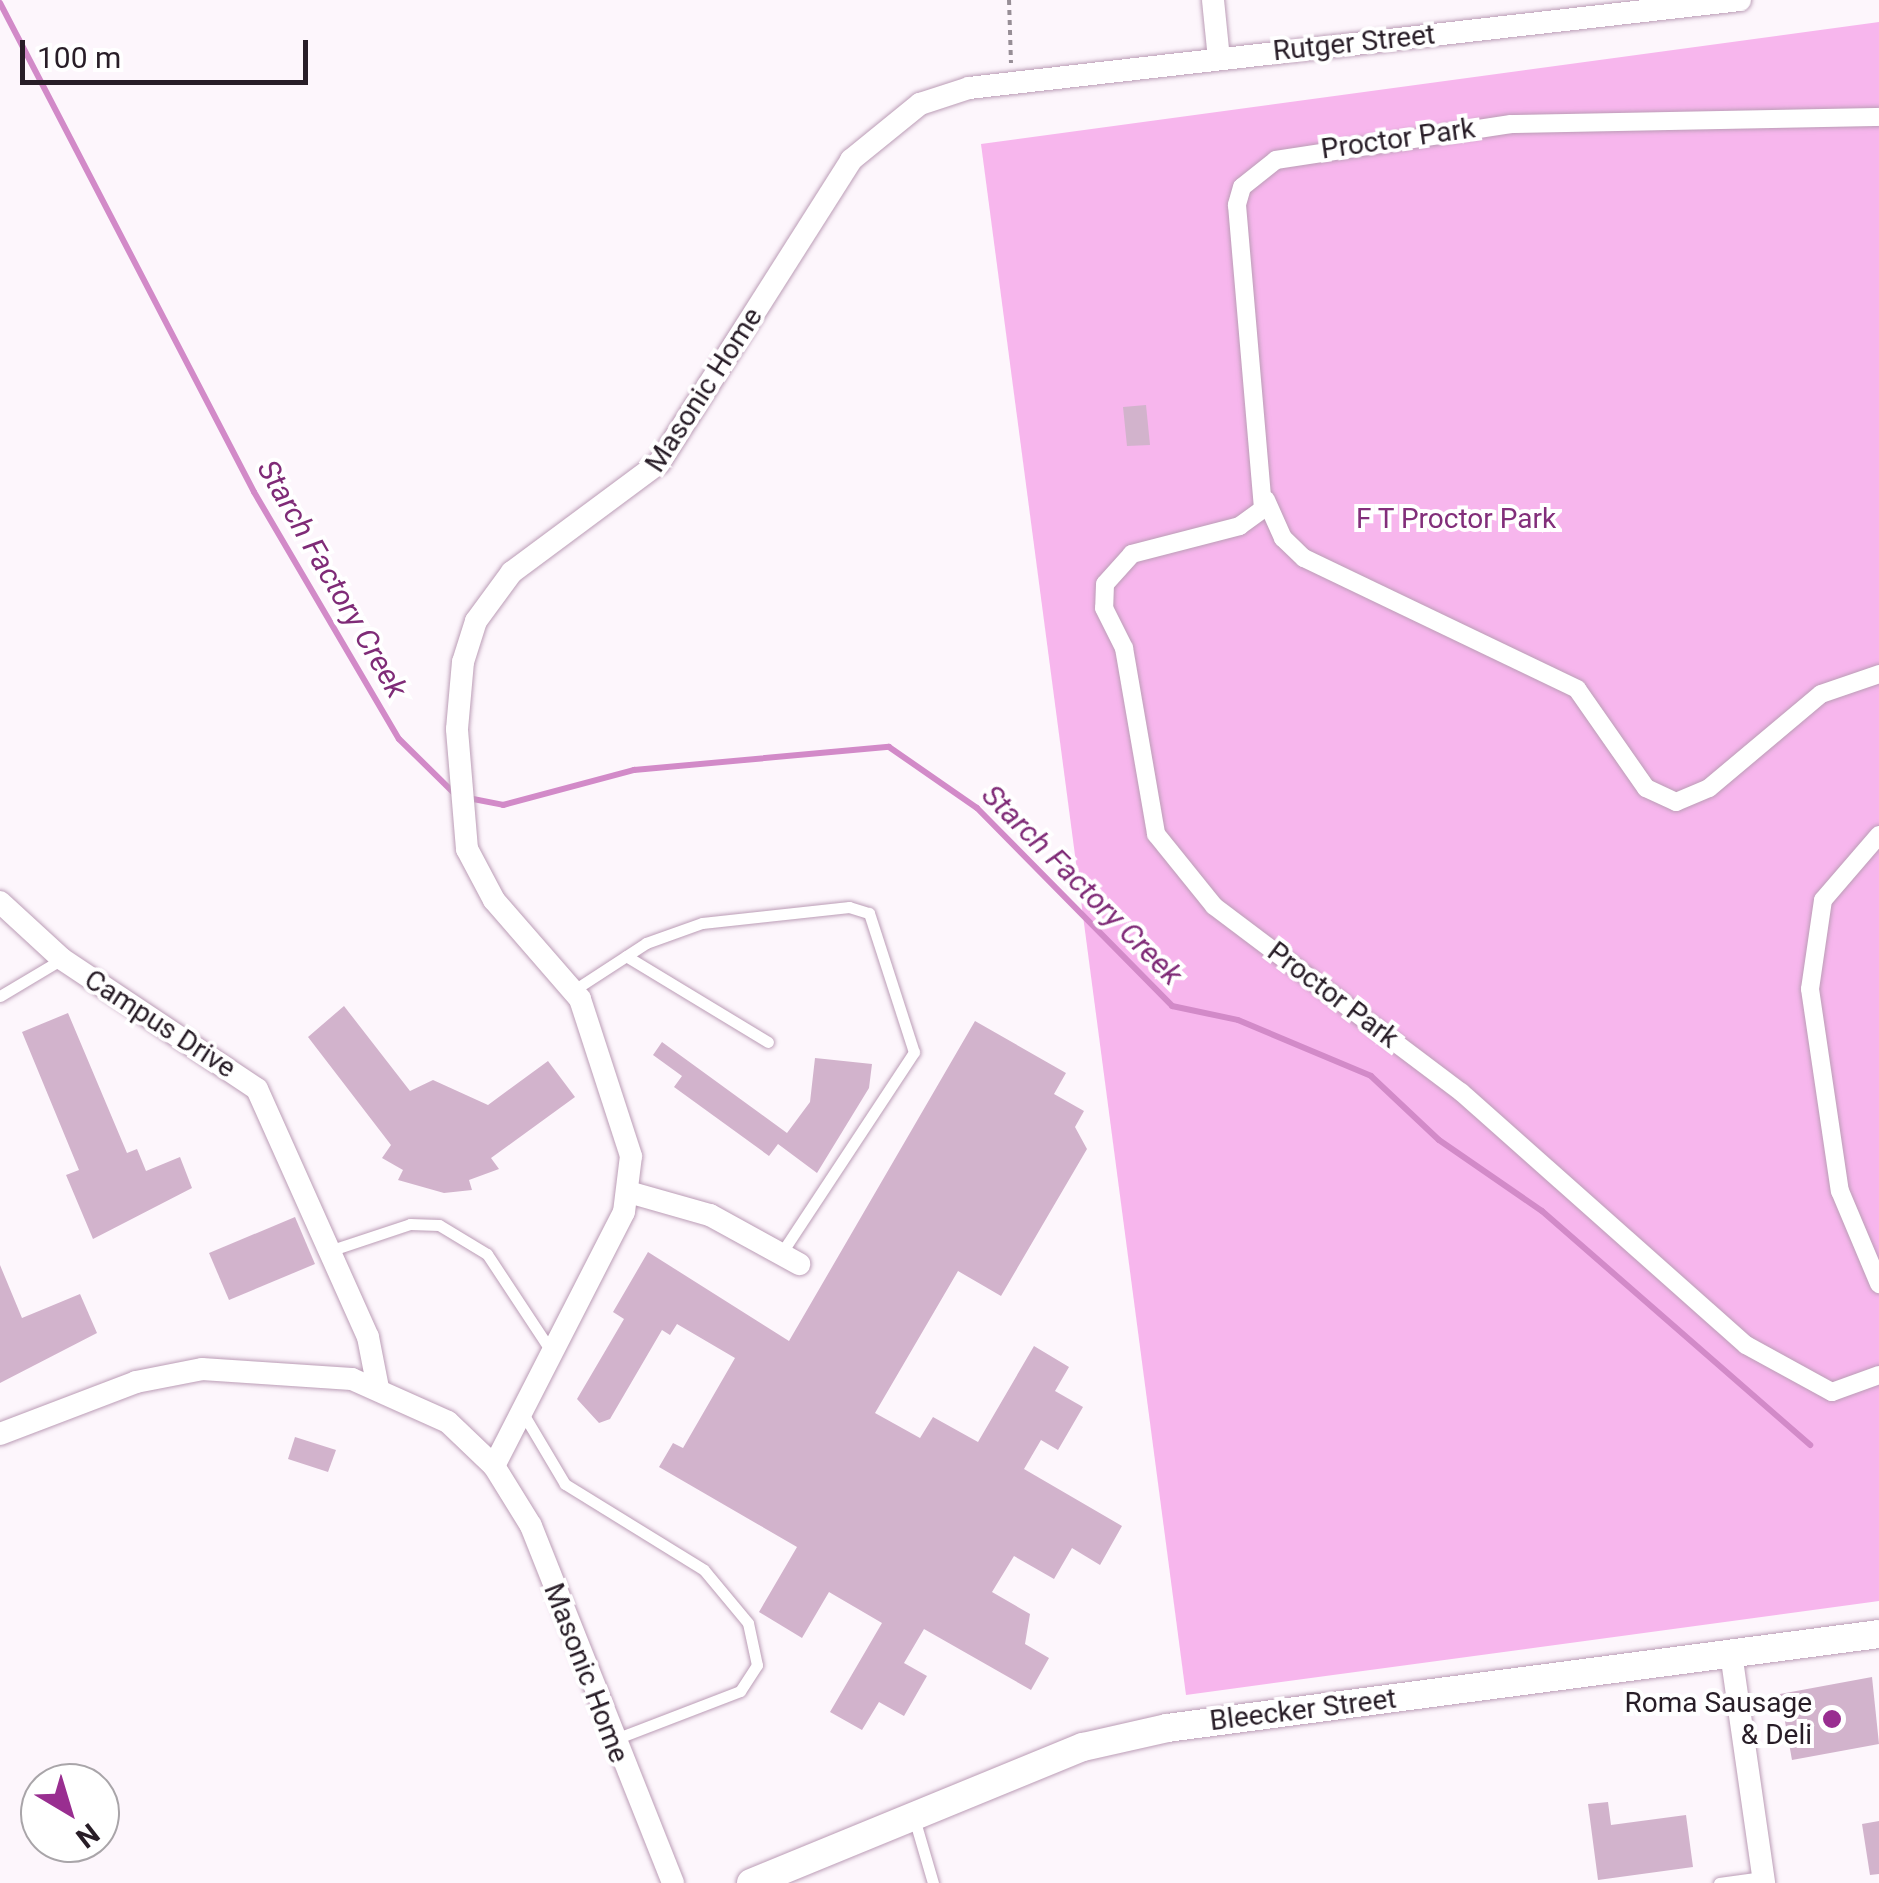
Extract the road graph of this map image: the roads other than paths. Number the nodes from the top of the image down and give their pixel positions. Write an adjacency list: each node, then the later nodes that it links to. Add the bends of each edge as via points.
1 (1212, 0): 3 (street)
2 (1740, 0): 3 (street, Rutger Street)
3 (1219, 58): 4 (street, Rutger Street)
4 (968, 88): 12 (street, Masonic Home, via 920,104 851,160 660,464 512,572 476,621 456,729 467,848 494,900)
5 (1879, 118): 6 (street, Proctor Park, via 1511,124 1276,160 1242,187 1237,205)
6 (1266, 500): 7 (street, Proctor Park, via 1283,538 1304,558 1576,689 1646,788 1676,802 1709,788 1821,694); 20 (street, Proctor Park, via 1240,526 1132,554 1106,584 1147,807 1175,864 1214,906 1461,1092 1746,1345 1832,1392)
7 (1879, 674)
8 (1879, 834): 18 (street, via 1823,900 1810,989 1840,1191)
9 (0, 902): 11 (street, Campus Drive)
10 (626, 956): 12 (lane); 14 (lane); 17 (lane, via 702,923 849,907 870,913 914,1052)
11 (62, 959): 13 (lane); 16 (street, Campus Drive, via 257,1089)
12 (574, 990): 15 (street, Masonic Home, via 614,1082)
13 (0, 996)
14 (768, 1042)
15 (632, 1193): 17 (street, via 690,1206); 19 (street)
16 (332, 1250): 19 (lane, via 410,1224 440,1226 487,1254); 21 (street, Campus Drive)
17 (790, 1259)
18 (1879, 1284)
19 (551, 1351): 22 (street)
20 (1879, 1376)
21 (378, 1388): 23 (street, Masonic Home, via 202,1369 136,1382); 24 (street, Masonic Home, via 448,1422)
22 (521, 1410): 24 (street); 27 (lane, via 565,1484 690,1562 748,1622 752,1681)
23 (0, 1434)
24 (494, 1466): 27 (street, Masonic Home, via 531,1526)
25 (1879, 1634): 26 (street, Bleecker Street)
26 (1731, 1652): 28 (street, Bleecker Street, via 1167,1728 1083,1747); 29 (street)
27 (612, 1741): 30 (street, Masonic Home)
28 (913, 1814): 31 (street, Bleecker Street); 32 (lane)
29 (1763, 1880): 33 (lane)
30 (673, 1883)
31 (752, 1883)
32 (932, 1883)
33 (1719, 1883)

